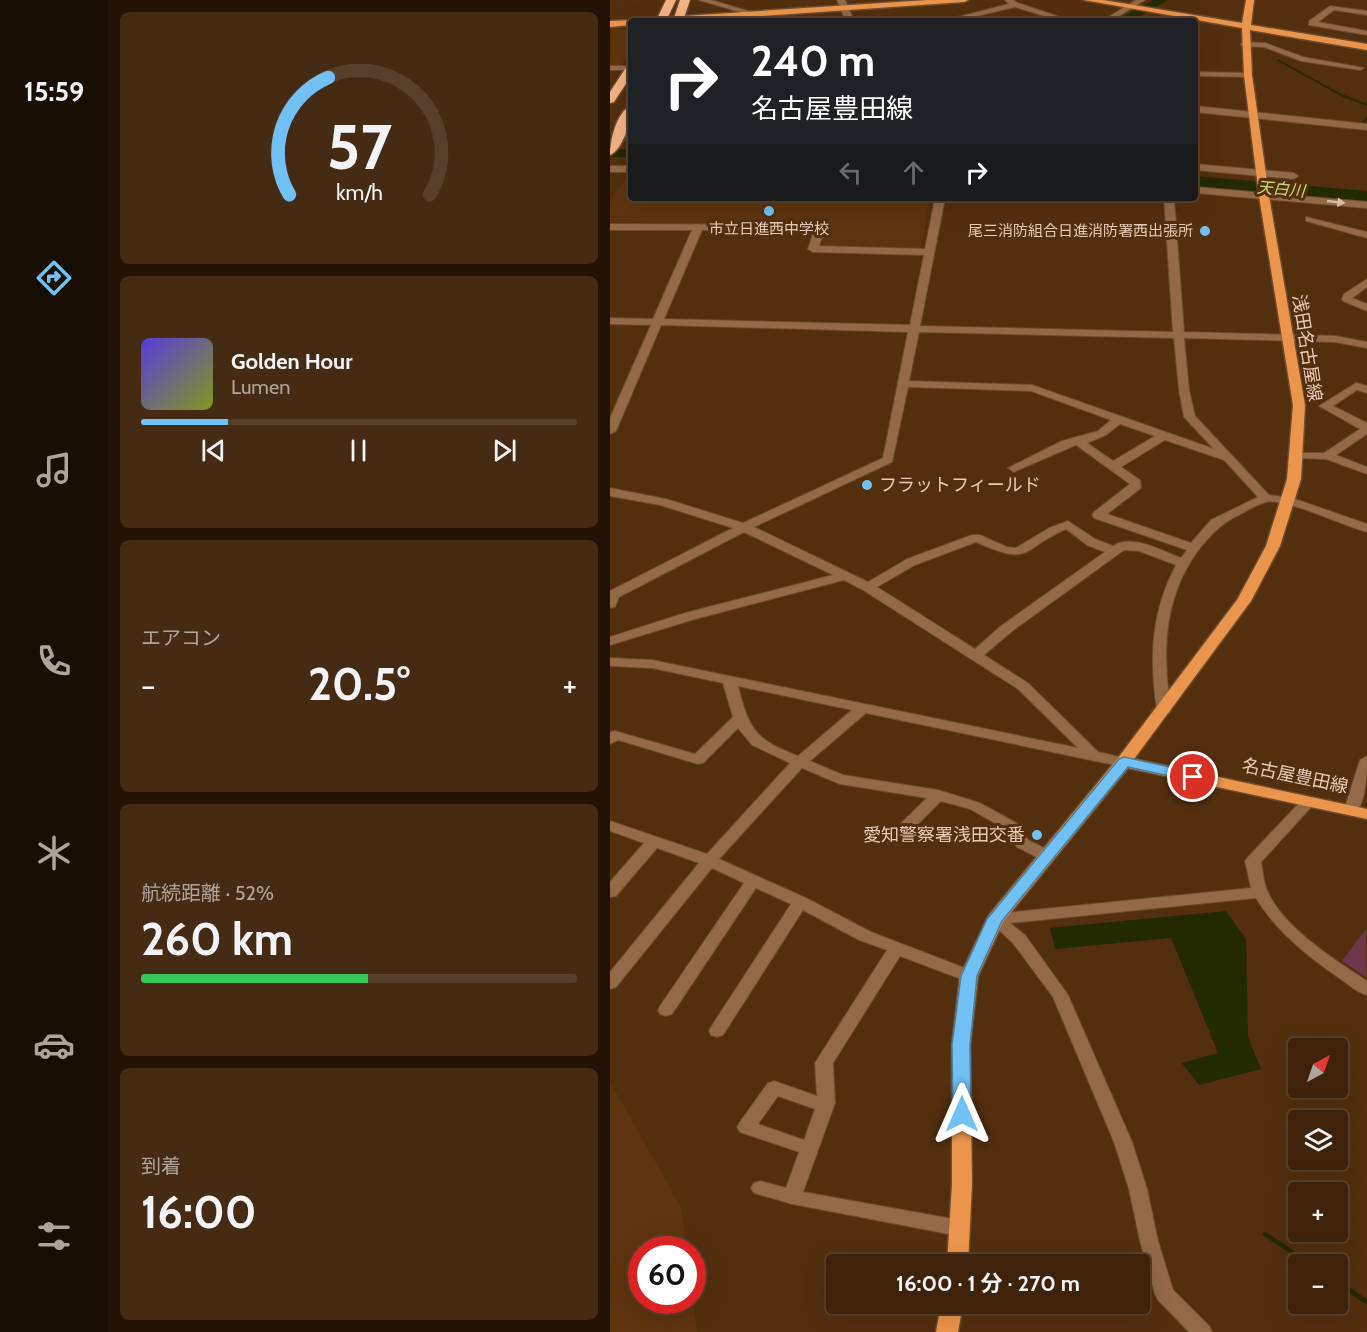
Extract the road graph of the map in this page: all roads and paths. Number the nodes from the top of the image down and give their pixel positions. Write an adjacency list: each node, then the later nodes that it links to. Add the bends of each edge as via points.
1 (671, 0): 13 (highway)
2 (685, 0): 14 (highway)
3 (703, 0): 11 (street)
4 (964, 0): 9 (main road)
5 (1088, 0): 10 (main road)
6 (1141, 0): 10 (street)
7 (1250, 0): 25 (main road, 浅田名古屋線)
8 (1012, 2): 18 (street); 19 (street)
9 (842, 4): 11 (main road); 17 (street)
10 (1130, 7): 20 (street); 21 (main road)
11 (760, 14): 15 (main road); 16 (street)
12 (1366, 14): 26 (street, via 1333,8 1312,23)
13 (662, 18)
14 (679, 18)
15 (705, 18)
16 (770, 18)
17 (849, 18)
18 (956, 18)
19 (1059, 18)
20 (1111, 18)
21 (1194, 18)
22 (1198, 19): 25 (main road)
23 (628, 22): 24 (main road)
24 (610, 24)
25 (1246, 27): 27 (main road, 浅田名古屋線); 28 (main road)
26 (1364, 30)
27 (1245, 44): 31 (street, via 1265,45 1301,59); 34 (main road, 浅田名古屋線)
28 (1366, 47)
29 (610, 68): 30 (street)
30 (628, 68)
31 (1360, 68)
32 (628, 73): 35 (highway)
33 (1198, 74): 34 (street)
34 (1248, 75): 37 (main road, 浅田名古屋線)
35 (610, 100)
36 (1198, 109): 37 (street)
37 (1254, 116): 39 (street); 45 (main road, 浅田名古屋線)
38 (628, 119): 40 (highway)
39 (1364, 126)
40 (623, 135): 41 (highway)
41 (610, 151)
42 (1198, 167): 45 (street)
43 (610, 169): 44 (street)
44 (628, 169)
45 (1261, 172): 46 (street); 48 (main road, 浅田名古屋線)
46 (1294, 176)
47 (1198, 190): 48 (street)
48 (1264, 196): 51 (street, one-way to 51); 64 (main road, 浅田名古屋線)
49 (939, 201): 56 (street)
50 (1169, 201): 63 (street)
51 (1366, 205)
52 (1309, 219): 55 (street)
53 (699, 226): 54 (street); 56 (street, via 820,228 813,249); 60 (street)
54 (610, 227)
55 (1366, 235)
56 (930, 252): 61 (street)
57 (1366, 282): 58 (street, via 1347,299)
58 (1366, 308)
59 (610, 321): 60 (street)
60 (656, 322): 61 (street); 71 (street)
61 (913, 328): 63 (street); 67 (street)
62 (1366, 333): 65 (street)
63 (1179, 336): 64 (street); 76 (street, via 1190,417)
64 (1287, 338): 65 (street); 74 (main road, 浅田名古屋線, via 1299,405)
65 (1353, 342): 66 (street)
66 (1366, 345)
67 (904, 384): 69 (street, via 1032,388); 83 (street, via 889,460)
68 (1366, 390): 70 (street, via 1356,386 1325,406)
69 (1119, 419): 72 (street); 73 (street, via 1102,433)
70 (1366, 429): 75 (street)
71 (610, 431)
72 (1165, 435): 76 (street); 77 (street)
73 (1083, 440): 77 (street, via 1081,444); 78 (street, via 1066,443)
74 (1298, 456): 75 (street); 82 (main road, 浅田名古屋線)
75 (1327, 456): 79 (street)
76 (1224, 457): 81 (street)
77 (1114, 466): 85 (street, via 1136,483 1135,488 1098,515)
78 (1014, 468)
79 (1366, 471)
80 (610, 492): 83 (street, via 662,502)
81 (1265, 498): 82 (street); 85 (street, via 1214,523)
82 (1288, 501): 84 (street); 96 (main road, 浅田名古屋線, via 1273,546 1244,601)
83 (744, 527): 88 (street); 90 (street, via 613,595)
84 (1366, 528)
85 (1194, 548): 87 (street)
86 (1114, 551): 87 (street, via 1121,546 1135,546); 89 (street, via 1091,542 1068,525 1058,526 1013,552 976,538 911,562); 92 (street)
87 (1182, 563): 96 (street, via 1173,579 1159,641)
88 (845, 576): 89 (street); 91 (street)
89 (868, 587): 92 (street)
90 (610, 604)
91 (610, 641)
92 (977, 654): 99 (street, via 1023,686)
93 (610, 662): 94 (street, via 652,664)
94 (729, 679): 95 (street); 97 (street)
95 (864, 707): 99 (street); 101 (street)
96 (1164, 710): 102 (main road, 浅田名古屋線)
97 (739, 719): 98 (street, via 698,760 615,735); 101 (street, via 754,742)
98 (610, 740)
99 (1092, 754): 102 (street)
100 (1366, 760): 105 (street)
101 (800, 762): 103 (street, via 840,779); 110 (street)
102 (1124, 762): 104 (main road, 名古屋豊田線); 109 (main road)
103 (938, 795): 107 (street); 109 (street, via 975,806 1013,827 1022,843)
104 (1308, 802): 105 (main road, 名古屋豊田線); 113 (street, via 1253,861)
105 (1359, 812)
106 (610, 826): 108 (street)
107 (893, 840)
108 (654, 842): 110 (street); 112 (street)
109 (1047, 856): 115 (main road)
110 (709, 861): 111 (street); 118 (street)
111 (754, 880): 114 (street); 120 (street)
112 (610, 892)
113 (1260, 892): 115 (street); 119 (street, via 1282,921 1324,960)
114 (800, 902): 116 (street, via 865,936); 121 (street)
115 (995, 919): 117 (main road); 130 (street, via 1019,939 1060,995 1123,1142 1165,1294)
116 (897, 947): 117 (street); 122 (street, via 824,1063)
117 (969, 976): 126 (main road, via 961,1045)
118 (610, 982)
119 (1366, 989)
120 (666, 1010)
121 (717, 1031)
122 (825, 1106): 123 (street); 123 (street, via 774,1088 746,1127)
123 (810, 1149): 125 (street)
124 (760, 1188): 125 (street)
125 (792, 1197): 126 (street)
126 (960, 1228): 127 (main road)
127 (958, 1254)
128 (950, 1314): 129 (main road)
129 (947, 1332)
130 (1202, 1332)

